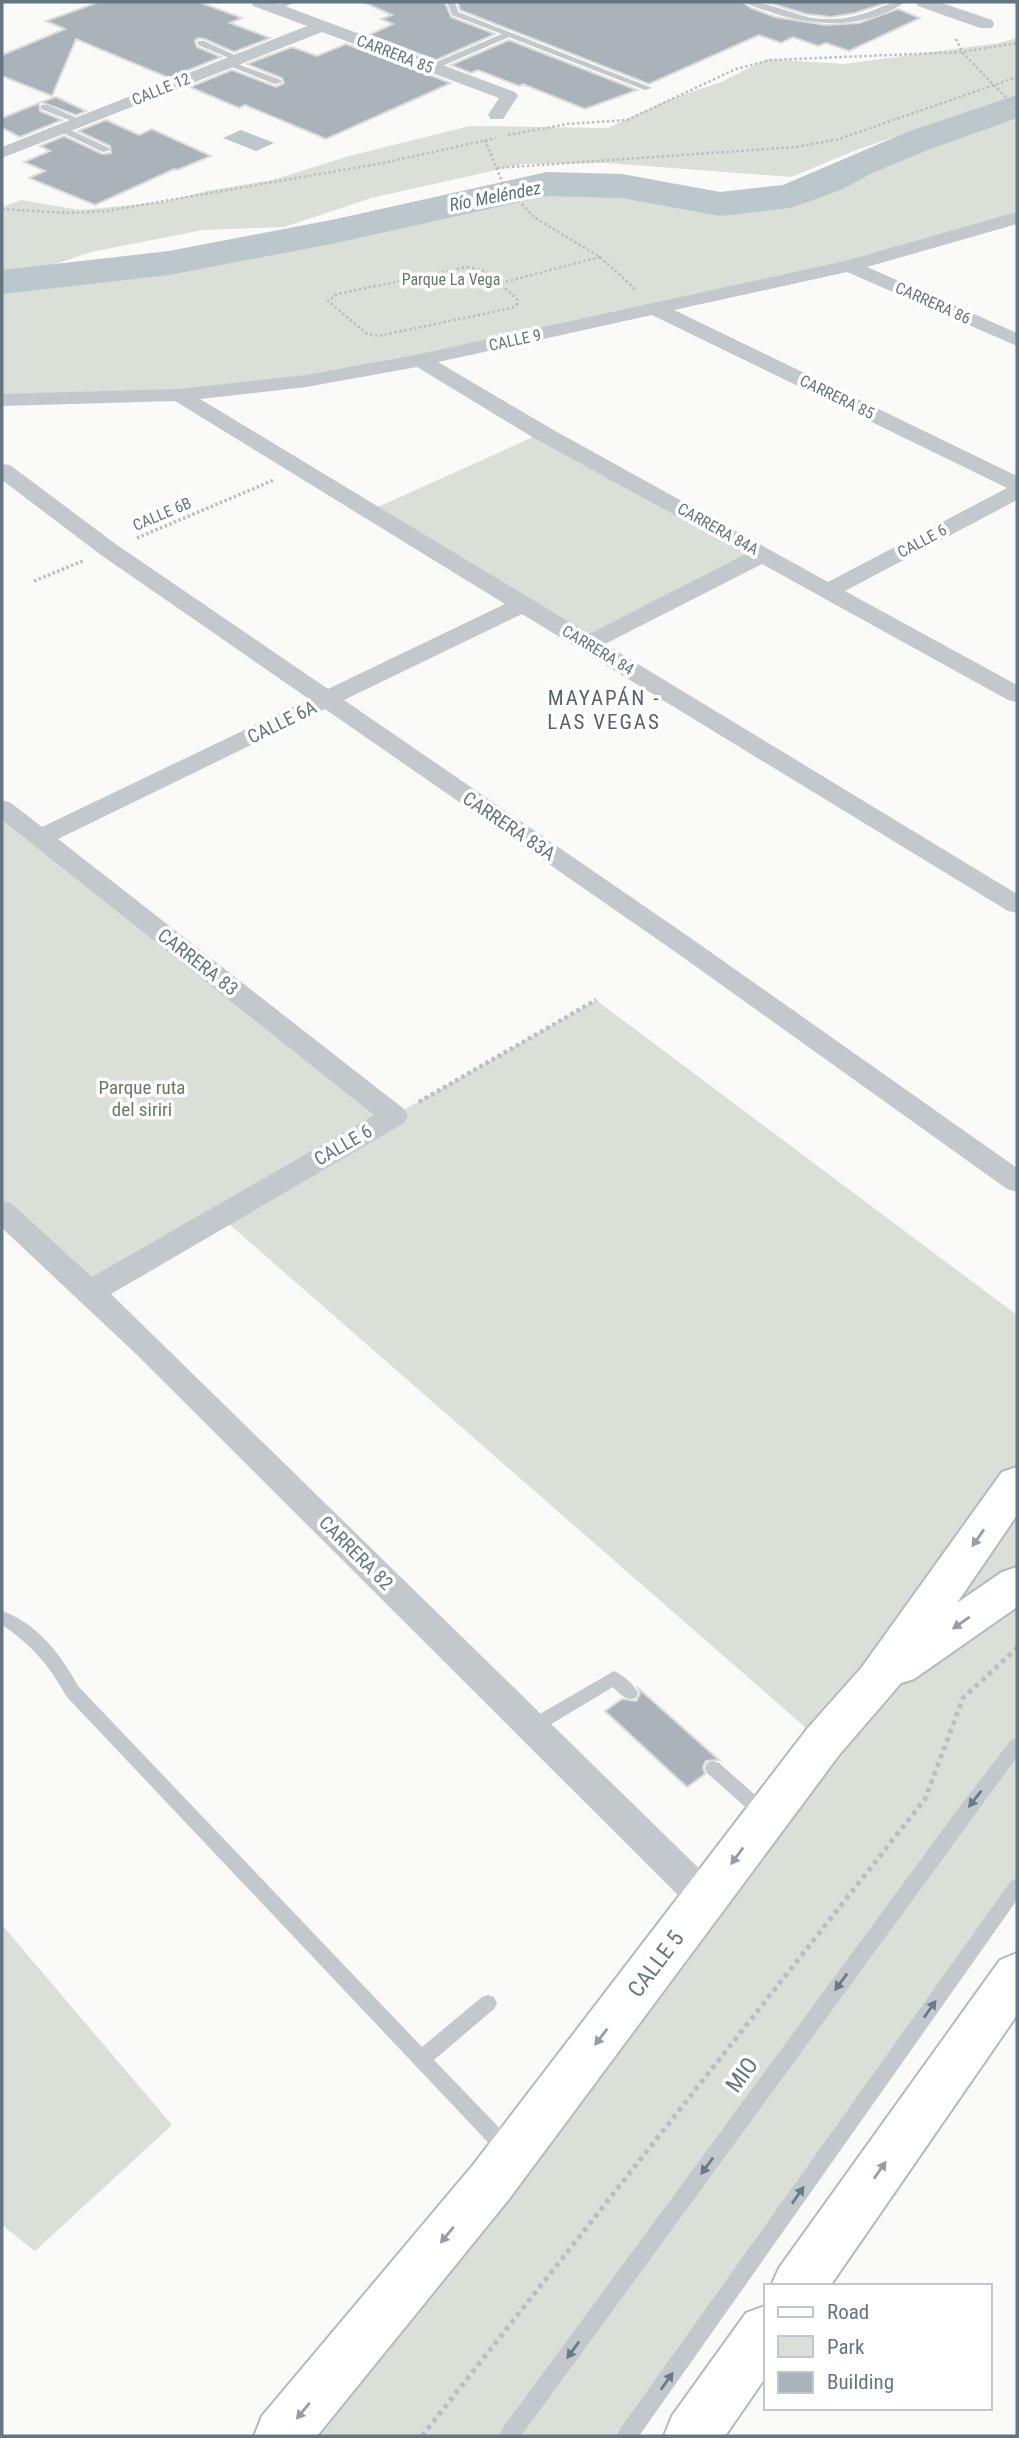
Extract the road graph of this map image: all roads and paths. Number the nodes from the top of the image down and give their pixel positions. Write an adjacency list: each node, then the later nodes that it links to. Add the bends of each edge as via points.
1 (451, 2): 8 (lane, via 455,13)
2 (749, 2): 3 (lane, via 795,18 844,23)
3 (901, 2)
4 (924, 2): 6 (street)
5 (275, 4): 7 (street, CARRERA 85)
6 (986, 24)
7 (321, 26): 11 (street, CALLE 12); 12 (street, CARRERA 85)
8 (509, 34): 12 (lane); 16 (lane)
9 (201, 43): 11 (lane)
10 (962, 52): 15 (path)
11 (232, 60): 14 (lane); 20 (street, CALLE 12)
12 (430, 68): 19 (street, CARRERA 85, via 509,96)
13 (1017, 77): 15 (path)
14 (278, 82)
15 (995, 85): 18 (path); 25 (path, via 839,139 807,145)
16 (648, 88)
17 (44, 107): 20 (lane)
18 (1016, 108)
19 (497, 115)
20 (80, 121): 21 (street, CALLE 12)
21 (62, 129): 23 (lane); 24 (street, CALLE 12)
22 (485, 140): 25 (path)
23 (106, 150)
24 (2, 153)
25 (497, 168): 27 (path, via 503,184 535,218)
26 (1017, 218): 28 (street, CALLE 9)
27 (600, 257): 29 (path); 30 (path)
28 (849, 266): 30 (street, CALLE 9); 31 (street, CARRERA 86)
29 (500, 284): 29 (path, via 485,271 467,267 337,294 328,301 366,333 379,336 512,308 517,299)
30 (657, 310): 32 (street, CALLE 9); 37 (street, CARRERA 85)
31 (1017, 340)
32 (420, 360): 33 (street, CALLE 9, via 306,381); 40 (street, CARRERA 84A, via 542,433)
33 (179, 395): 34 (street, CALLE 9); 35 (street, CARRERA 84)
34 (2, 400)
35 (300, 469): 39 (path, CALLE 6B); 43 (street, CARRERA 84)
36 (2, 470): 39 (street, CARRERA 83A)
37 (1017, 484)
38 (1017, 491): 42 (street, CALLE 6)
39 (109, 550): 41 (path, CALLE 6B); 46 (street, CARRERA 83A)
40 (764, 554): 42 (street, CARRERA 84A); 44 (street)
41 (34, 581)
42 (828, 591): 45 (street, CARRERA 84A)
43 (523, 604): 44 (street, CARRERA 84); 46 (street, CALLE 6A)
44 (588, 644): 49 (street, CARRERA 84)
45 (1017, 695)
46 (325, 700): 48 (street, CALLE 6A); 52 (street, CARRERA 83A, via 686,947)
47 (2, 808): 48 (street, CARRERA 83)
48 (40, 838): 51 (street, CARRERA 83)
49 (1017, 905)
50 (596, 1000): 51 (path, CALLE 6)
51 (394, 1116): 54 (street, CALLE 6)
52 (1017, 1182)
53 (2, 1211): 54 (street, CARRERA 82)
54 (91, 1292): 61 (street, CARRERA 82)
55 (1017, 1483): 59 (main road, CALLE 5, one-way to 59)
56 (1017, 1584): 59 (main road, one-way to 59)
57 (2, 1617): 69 (lane, via 39,1643 58,1663 72,1691)
58 (1017, 1648): 74 (path, via 963,1698 925,1799)
59 (878, 1680): 64 (main road, CALLE 5)
60 (630, 1693): 61 (lane, via 614,1678)
61 (532, 1727): 66 (street, CARRERA 82)
62 (1017, 1745): 75 (lane, MIO, one-way to 75)
63 (713, 1768): 64 (lane)
64 (766, 1815): 66 (main road, CALLE 5, one-way to 66)
65 (1017, 1886): 76 (lane, one-way to 65)
66 (706, 1899): 70 (main road, CALLE 5, one-way to 70)
67 (1017, 1975): 71 (main road, one-way to 67)
68 (488, 2003): 69 (lane)
69 (422, 2059): 70 (lane)
70 (512, 2155): 73 (main road, CALLE 5, one-way to 73)
71 (799, 2284)
72 (764, 2333): 77 (main road)
73 (282, 2436)
74 (422, 2436)
75 (509, 2436)
76 (628, 2436)
77 (692, 2436)

